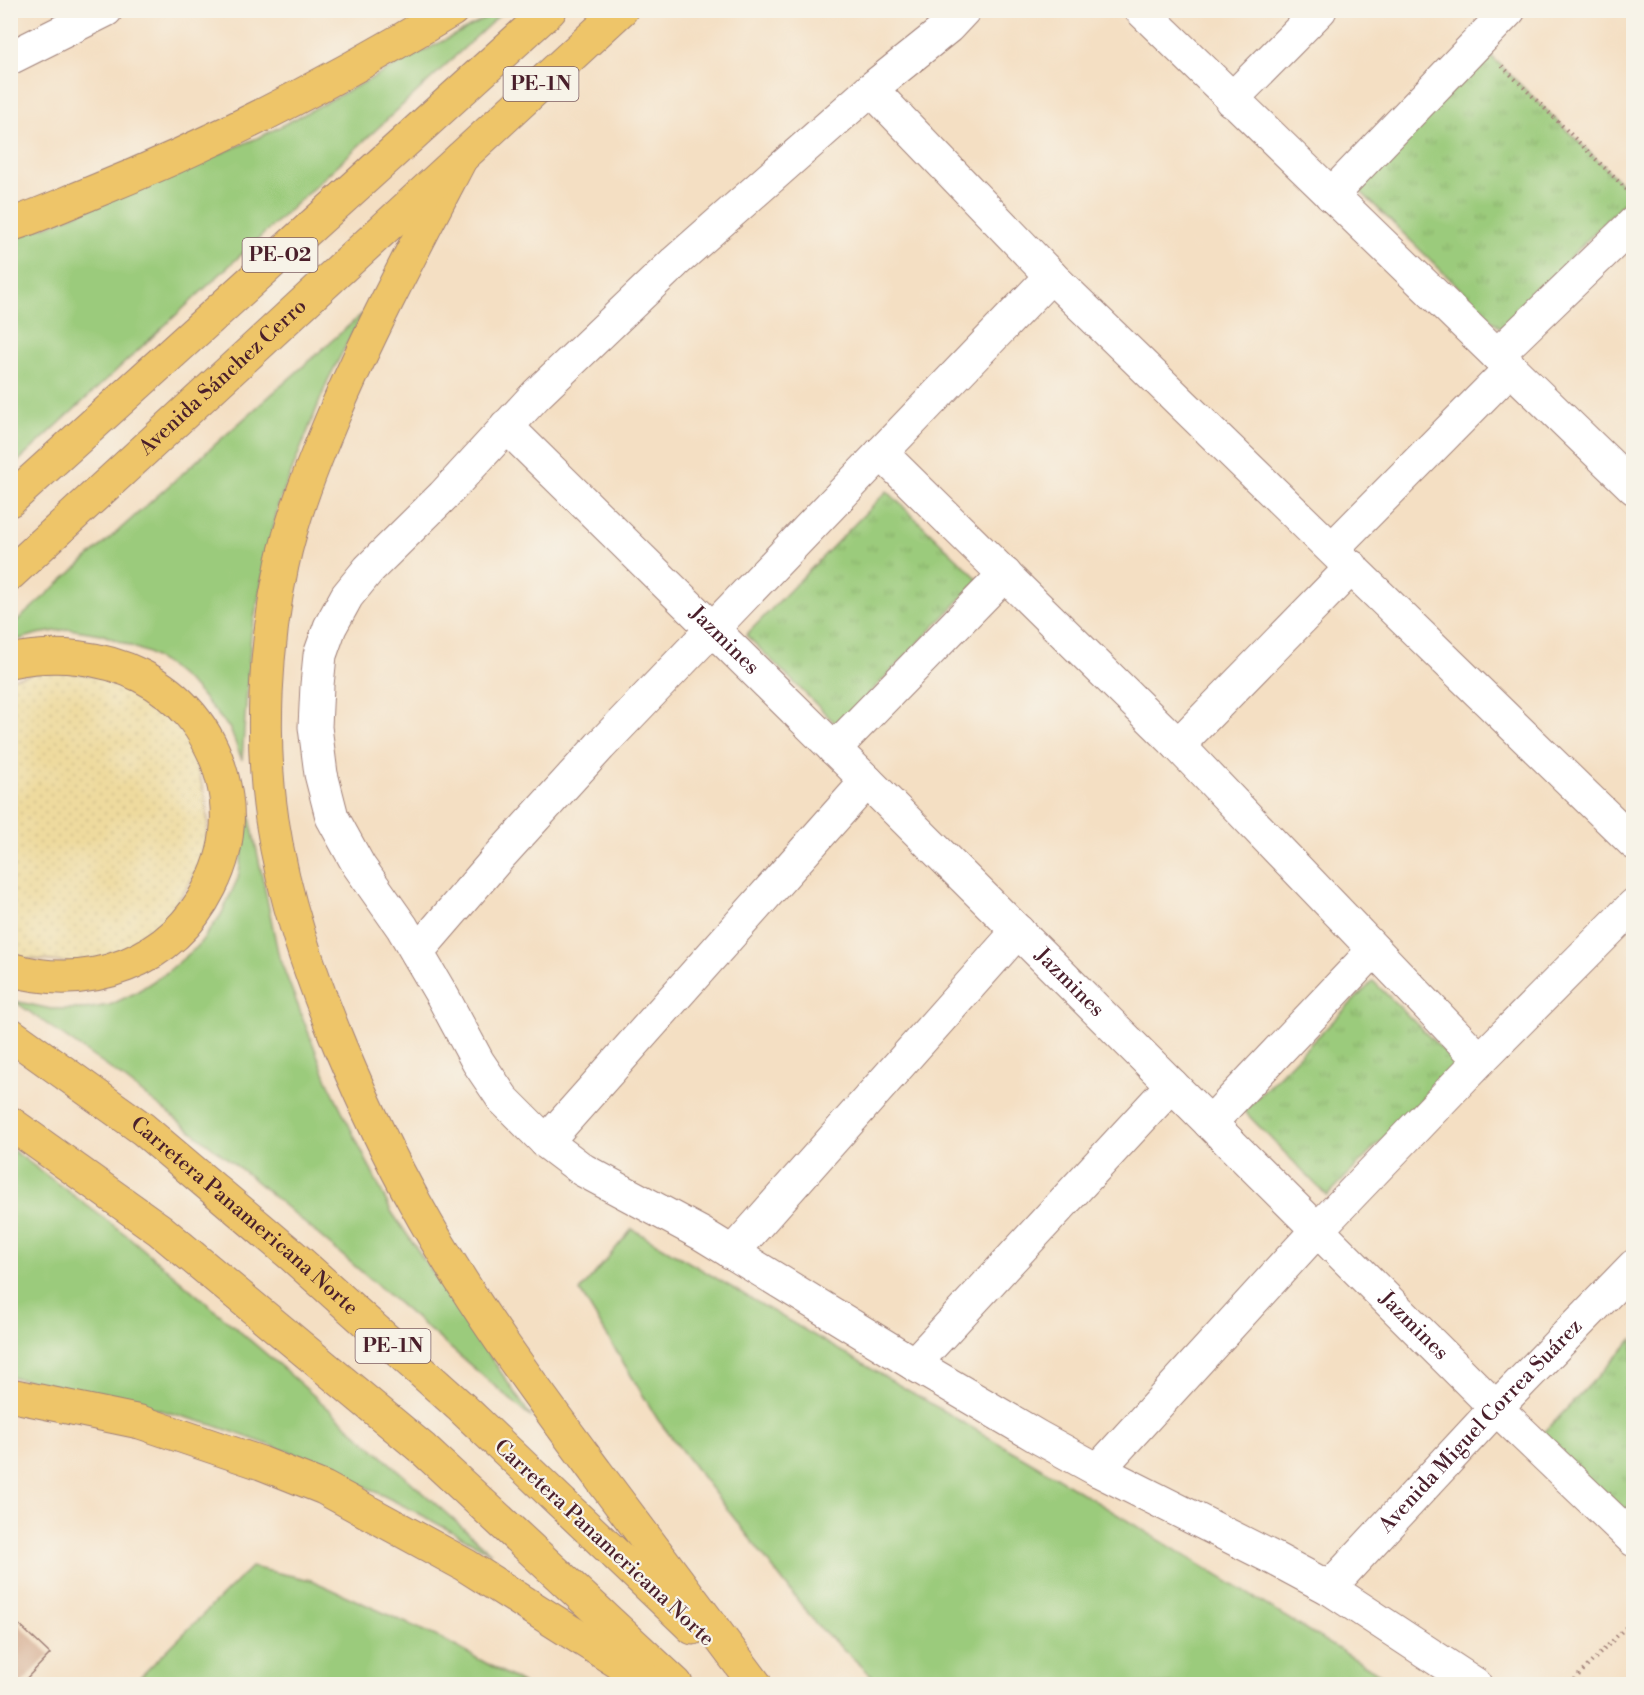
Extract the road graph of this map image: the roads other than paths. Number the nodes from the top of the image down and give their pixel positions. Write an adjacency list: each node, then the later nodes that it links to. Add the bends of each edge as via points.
1 (106, 10): 9 (street)
2 (452, 10): 15 (highway, via 357,66 225,133 130,177)
3 (550, 10): 21 (highway, PE-02)
4 (621, 10): 12 (highway, Avenida Sánchez Cerro / PE-1N)
5 (1141, 10): 11 (street)
6 (1320, 10): 11 (street)
7 (1509, 10): 13 (street)
8 (950, 16): 10 (street)
9 (10, 58)
10 (871, 89): 16 (street); 18 (street, via 675,262)
11 (1231, 100): 13 (street)
12 (461, 159): 23 (highway, Avenida Sánchez Cerro / PE-02); 53 (highway, via 357,362 294,518 282,566 267,670 265,717 271,815 280,864 306,962 328,1017 360,1093 416,1204 505,1347)
13 (1331, 195): 17 (street)
14 (1634, 223): 17 (street)
15 (10, 225)
16 (1052, 276): 19 (street); 22 (street)
17 (1504, 361): 20 (street); 22 (street)
18 (506, 426): 25 (street, Jazmines); 34 (street, via 346,596 320,655 315,727 332,817 359,866)
19 (881, 453): 24 (street); 25 (street)
20 (1634, 488)
21 (10, 500)
22 (1342, 557): 27 (street); 30 (street)
23 (10, 574)
24 (1005, 574): 27 (street); 28 (street)
25 (713, 630): 28 (street, Jazmines); 34 (street, via 600,746)
26 (10, 661): 35 (highway, via 75,656 129,670 160,686 195,719 209,742 219,764 228,811 227,838 217,874 196,912 169,941 135,962 89,976 68,978)
27 (1178, 745): 33 (street)
28 (834, 749): 29 (street, Jazmines)
29 (867, 781): 32 (street, Jazmines); 41 (street)
30 (1634, 843)
31 (1634, 904): 37 (street)
32 (1018, 931): 38 (street, Jazmines); 43 (street)
33 (1374, 950): 37 (street); 40 (street)
34 (417, 952): 41 (street, via 503,1099)
35 (10, 969)
36 (10, 1034): 53 (highway, Carretera Panamericana Norte / PE-1N, via 144,1130 294,1257 462,1408)
37 (1480, 1060): 42 (street)
38 (1172, 1085): 40 (street, Jazmines); 45 (street)
39 (10, 1123): 52 (highway, PE-1N, via 160,1230 423,1449)
40 (1209, 1123): 42 (street, Jazmines)
41 (546, 1142): 43 (street, via 583,1170)
42 (1318, 1229): 47 (street, Jazmines); 48 (street)
43 (732, 1253): 45 (street)
44 (1634, 1266): 47 (street, Avenida Miguel Correa Suárez)
45 (914, 1364): 48 (street)
46 (10, 1395): 51 (highway, via 140,1422 324,1488 465,1565)
47 (1497, 1408): 49 (street, Jazmines); 50 (street, Avenida Miguel Correa Suárez)
48 (1098, 1470): 50 (street)
49 (1634, 1540)
50 (1329, 1588): 54 (street)
51 (653, 1684)
52 (676, 1684)
53 (754, 1684)
54 (1475, 1684)

